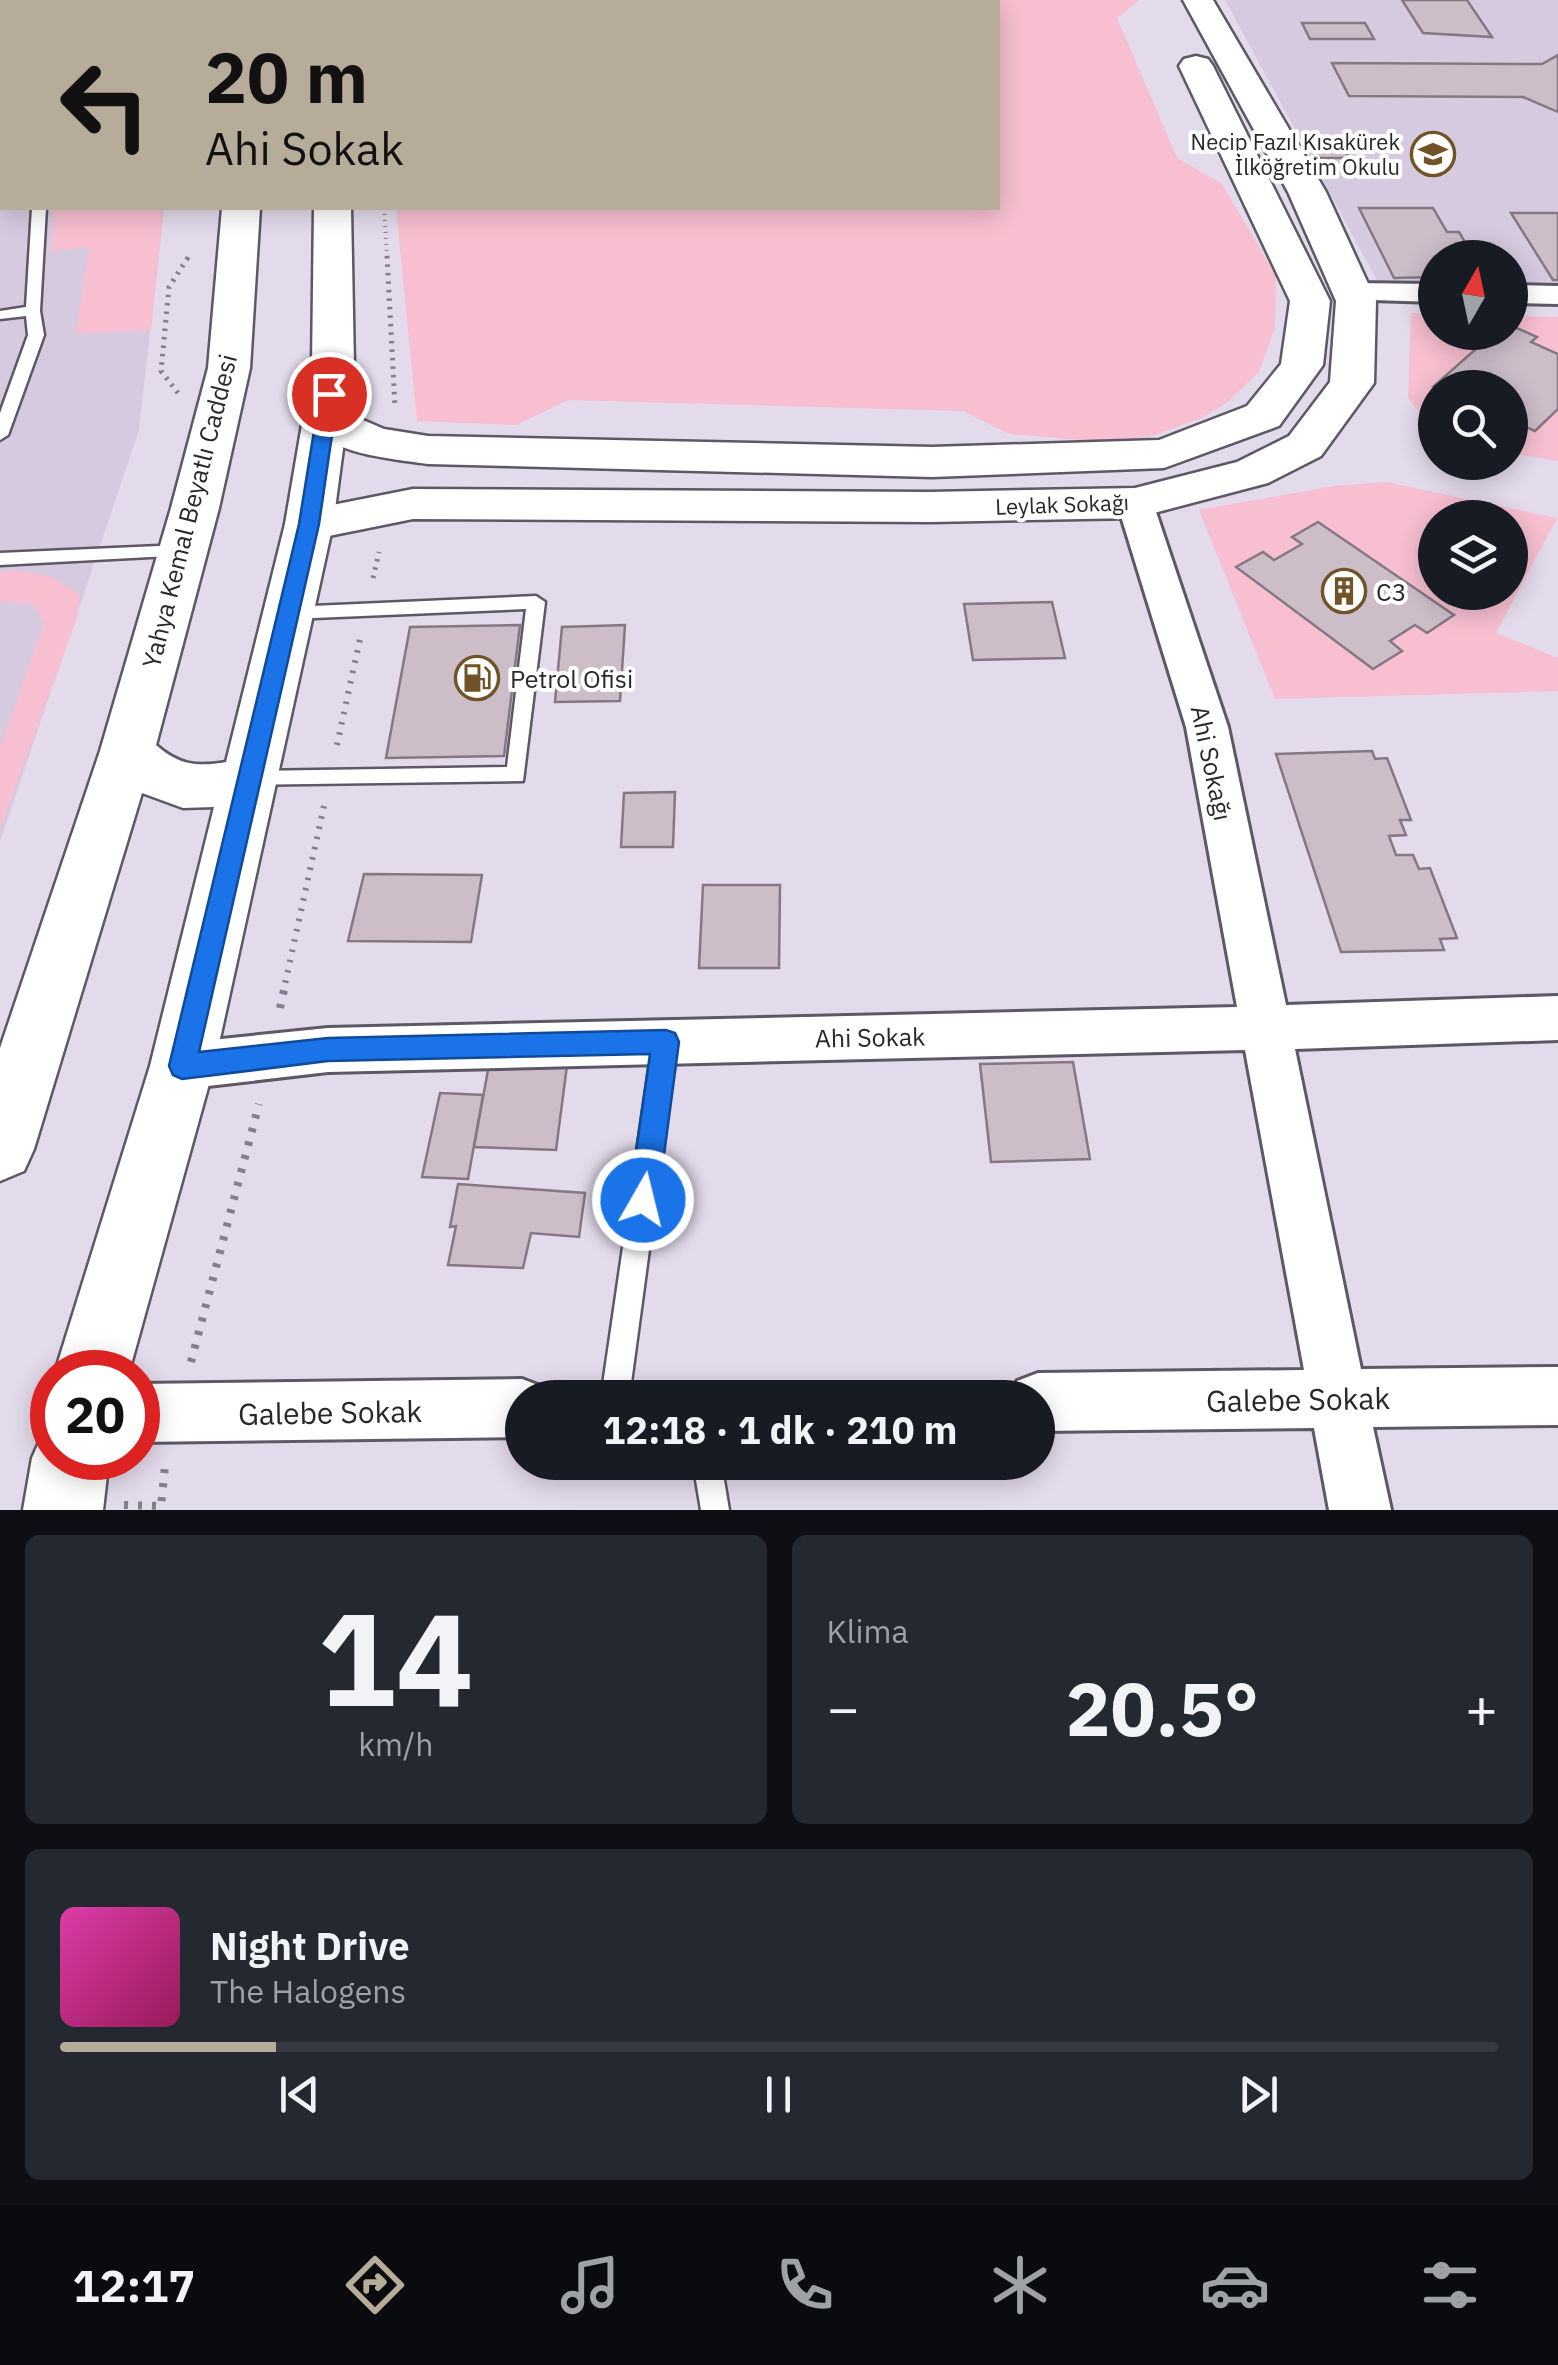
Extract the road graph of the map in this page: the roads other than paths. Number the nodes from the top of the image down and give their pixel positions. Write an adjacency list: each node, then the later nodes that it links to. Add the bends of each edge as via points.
1 (1164, 0): 12 (street, Leylak Sokağı, via 1310,300 1302,364 1263,416 1164,454 932,462 428,450 372,442)
2 (1198, 0): 6 (street, Leylak Sokağı, via 1307,192)
3 (40, 210): 10 (lane)
4 (241, 210): 16 (street, Yahya Kemal Beyatlı Caddesi, via 228,368)
5 (333, 210): 12 (street, via 334,366)
6 (1352, 292): 7 (street); 14 (street, Leylak Sokağı, via 1358,309 1352,382 1305,446 1252,473)
7 (1418, 293)
8 (1528, 294): 9 (street)
9 (1558, 295)
10 (33, 311): 11 (lane); 13 (lane, via 36,334)
11 (0, 315)
12 (326, 418): 15 (street)
13 (0, 436)
14 (1136, 503): 15 (street, Leylak Sokağı, via 413,504); 22 (street, Ahi Sokağı, via 1207,728)
15 (309, 524): 18 (street)
16 (184, 551): 17 (lane); 19 (street, Yahya Kemal Beyatlı Caddesi)
17 (0, 560)
18 (288, 613): 20 (street); 20 (lane, via 536,602 516,775)
19 (127, 751): 20 (street, via 174,787); 25 (street, Yahya Kemal Beyatlı Caddesi)
20 (250, 778): 24 (street)
21 (1558, 1018): 22 (street, Ahi Sokak)
22 (1264, 1028): 23 (street, Ahi Sokak); 29 (street, Ahi Sokağı)
23 (666, 1042): 24 (street, Ahi Sokak, via 328,1050); 27 (lane)
24 (182, 1066): 26 (street)
25 (0, 1149)
26 (98, 1350)
27 (619, 1380)
28 (1558, 1396): 29 (street, Galebe Sokak)
29 (1337, 1398): 30 (street, Galebe Sokak); 35 (street, Ahi Sokağı)
30 (1055, 1402)
31 (505, 1408): 32 (street, Galebe Sokak)
32 (160, 1414)
33 (711, 1480): 34 (lane)
34 (715, 1510)
35 (1360, 1510)

